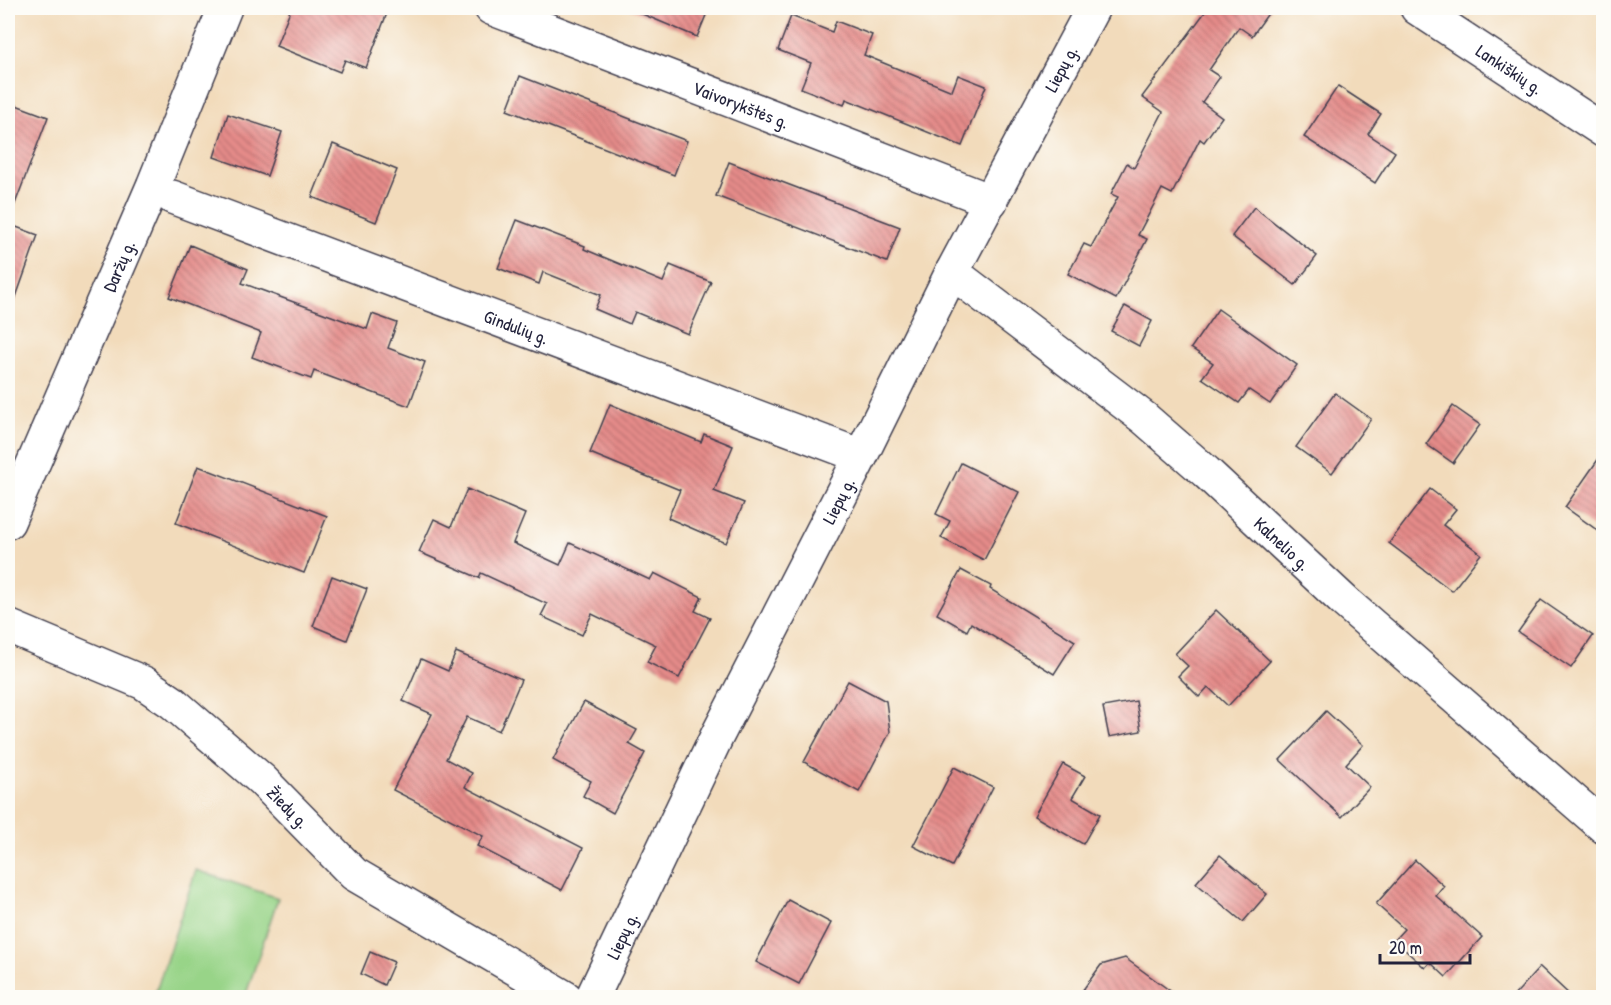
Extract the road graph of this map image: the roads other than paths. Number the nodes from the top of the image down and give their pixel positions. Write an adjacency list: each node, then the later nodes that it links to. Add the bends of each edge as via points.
1 (225, 8): 10 (street, Daržų g.)
2 (491, 8): 7 (street, Vaivorykštės g.)
3 (1093, 8): 7 (street, Liepų g.)
4 (1417, 8): 5 (street, Lankiškių g.)
5 (1604, 131)
6 (172, 197): 9 (street, Gindulių g.)
7 (991, 201): 8 (street, Liepų g.)
8 (952, 272): 9 (street, Liepų g.); 12 (street, Kalnelio g., via 1144,418 1344,601)
9 (861, 456): 14 (street, Liepų g., via 717,736)
10 (8, 522)
11 (8, 626): 13 (street, Žiedų g., via 144,683 172,702 262,780 354,874)
12 (1604, 827)
13 (566, 998)
14 (592, 998)

